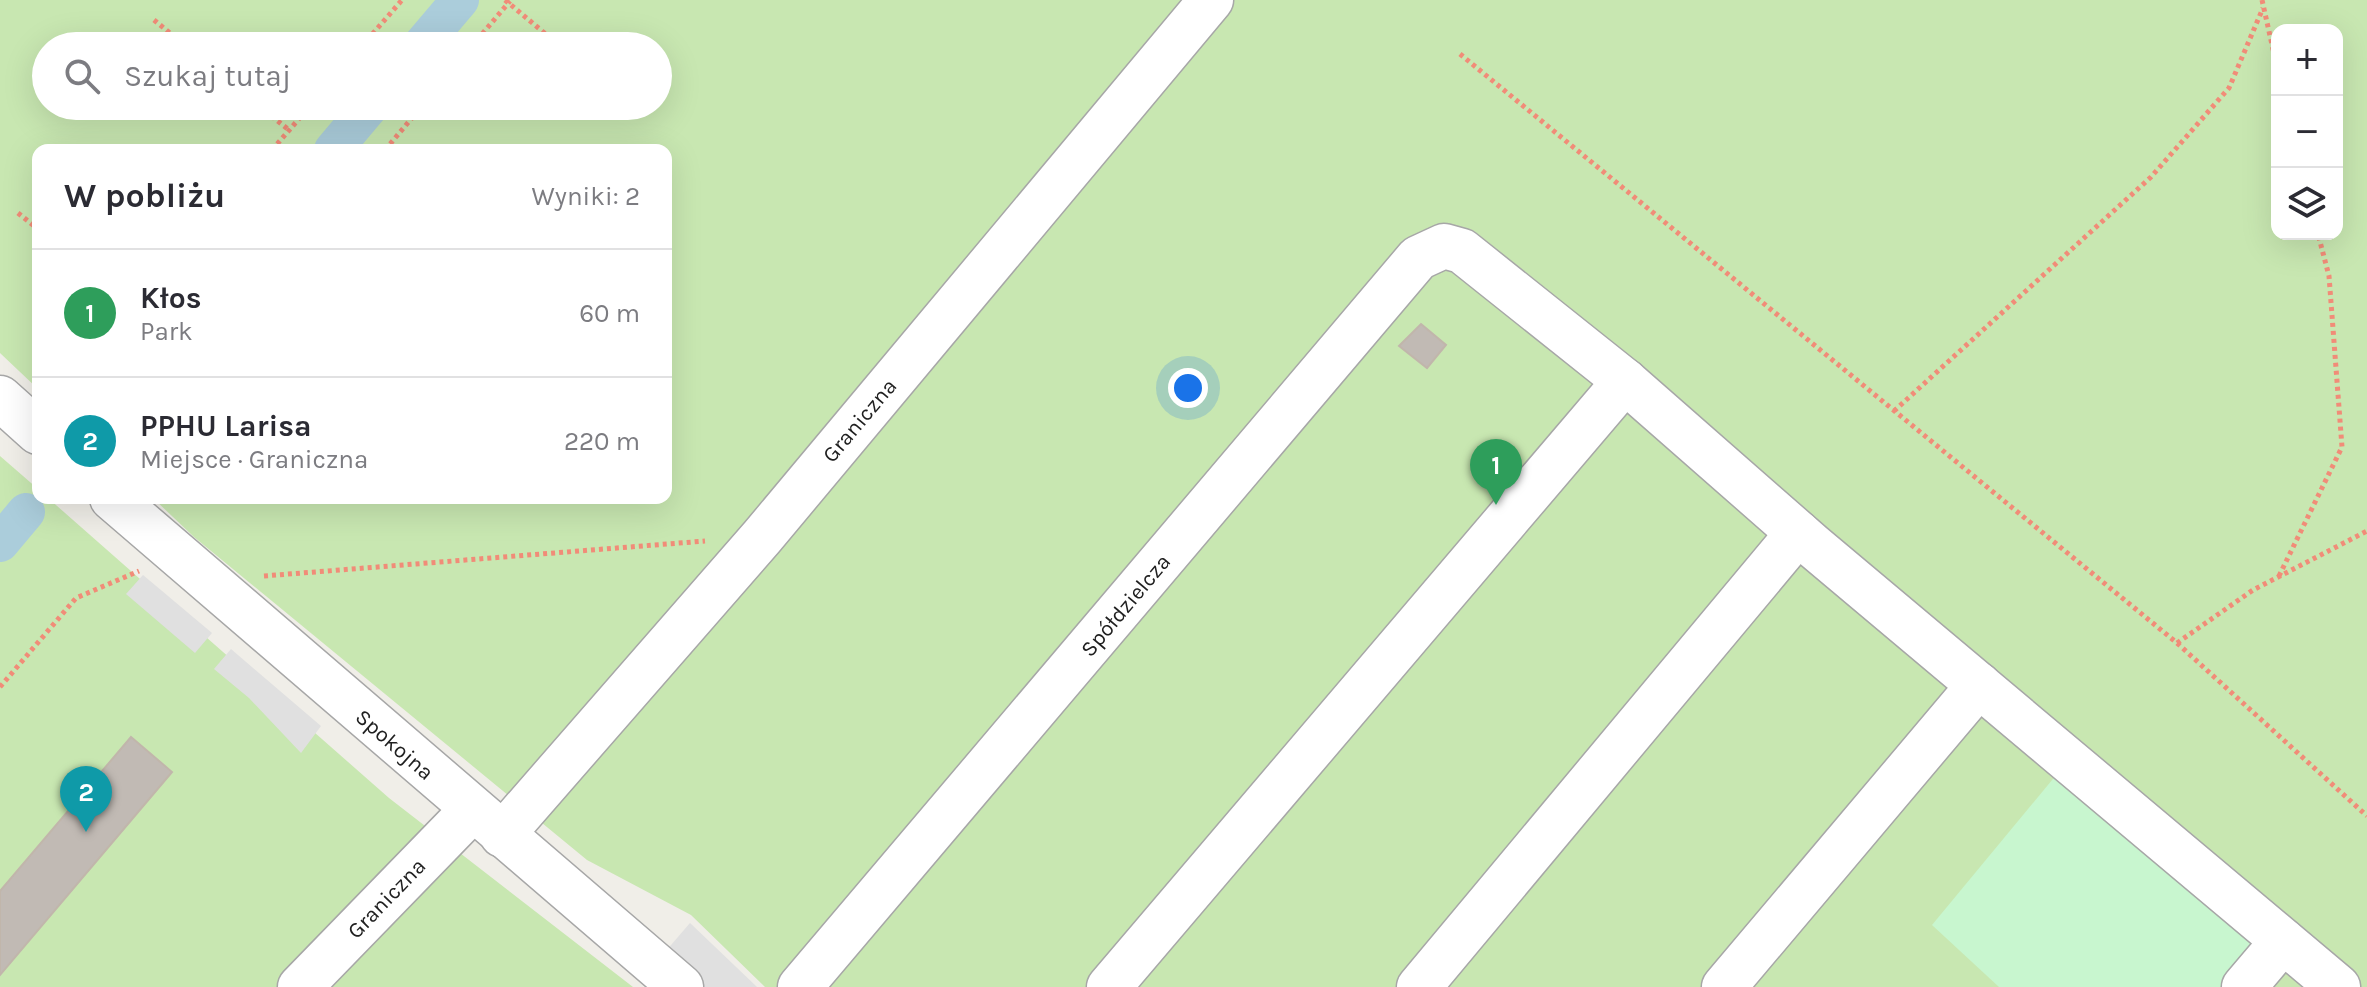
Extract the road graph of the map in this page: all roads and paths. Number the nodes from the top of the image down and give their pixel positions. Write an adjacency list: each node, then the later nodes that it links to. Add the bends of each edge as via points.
1 (402, 0): 8 (path)
2 (1211, 0): 29 (street, Graniczna)
3 (2262, 0): 5 (path)
4 (508, 1): 9 (path); 10 (path)
5 (2263, 8): 11 (path); 24 (path, via 2229,88 2151,177)
6 (154, 20): 7 (path)
7 (169, 32)
8 (374, 32)
9 (483, 32)
10 (544, 32)
11 (2271, 42)
12 (1460, 54): 24 (path)
13 (276, 120): 16 (path)
14 (298, 120): 16 (path)
15 (410, 120): 18 (path)
16 (289, 130): 17 (path)
17 (277, 144)
18 (390, 144)
19 (18, 213): 20 (path)
20 (32, 224)
21 (2320, 240): 32 (path, via 2329,276 2342,447)
22 (1625, 381): 28 (street); 39 (street, Spółdzielcza, via 1462,251 1444,246 1418,258); 42 (street)
23 (0, 398): 25 (street)
24 (1894, 411): 33 (path)
25 (32, 427)
26 (119, 504): 30 (street, Spokojna)
27 (2367, 531): 32 (path)
28 (1798, 533): 34 (street); 43 (street)
29 (762, 537): 31 (path); 37 (street, Graniczna)
30 (198, 574): 35 (path, via 138,571 76,598); 37 (street, Spokojna)
31 (257, 575)
32 (2279, 576): 33 (path)
33 (2177, 643): 36 (path)
34 (1979, 685): 38 (street); 44 (street)
35 (0, 687)
36 (2367, 816)
37 (487, 822): 40 (street, Graniczna); 41 (street, Spokojna)
38 (2283, 941): 45 (street); 46 (street)
39 (807, 985)
40 (300, 987)
41 (681, 987)
42 (1109, 987)
43 (1419, 987)
44 (1724, 987)
45 (2244, 987)
46 (2338, 987)

